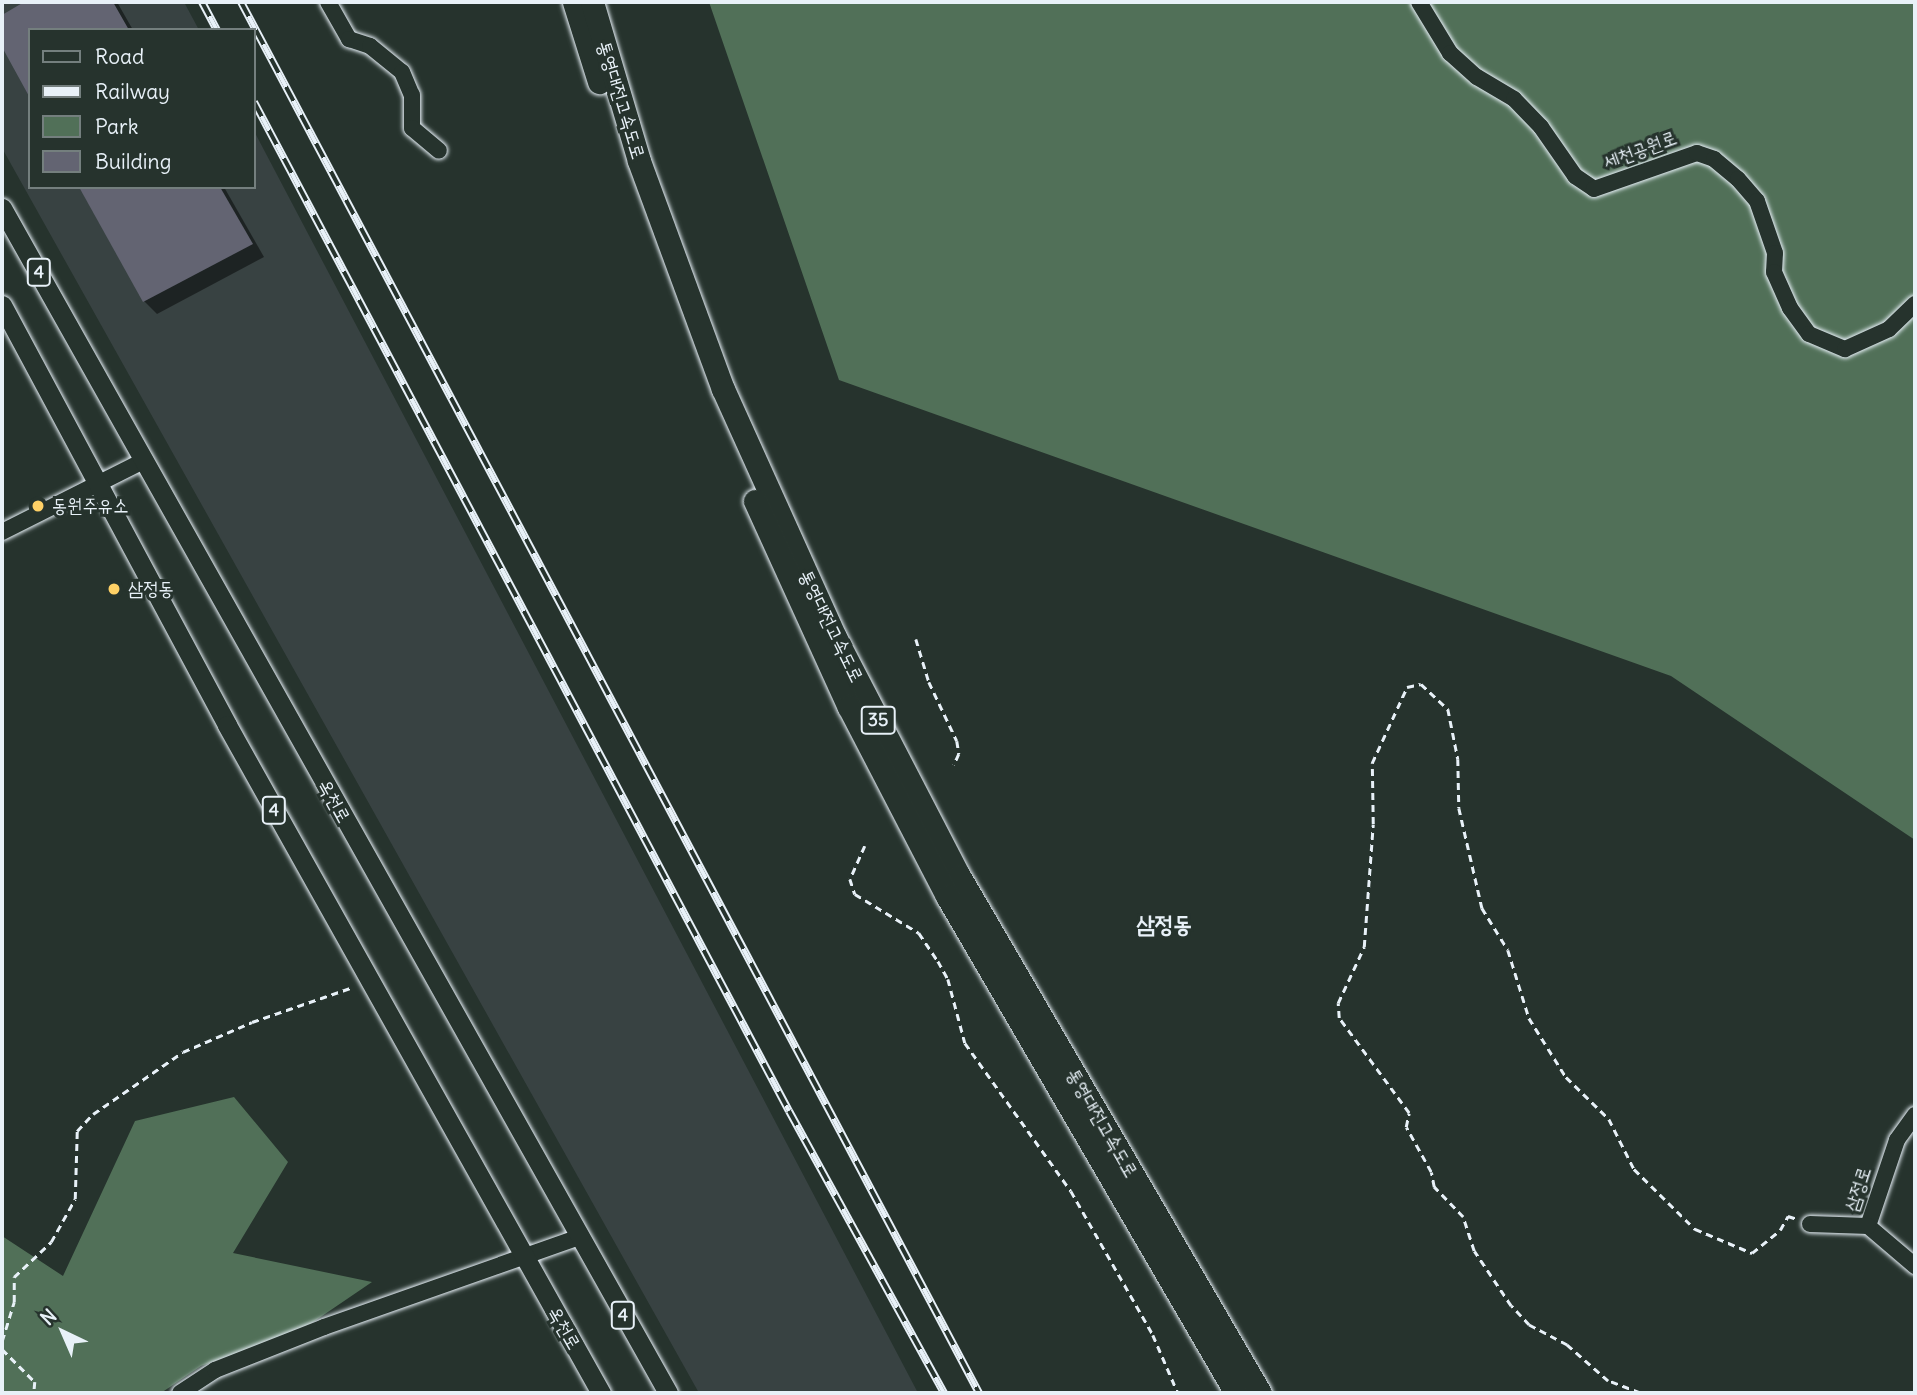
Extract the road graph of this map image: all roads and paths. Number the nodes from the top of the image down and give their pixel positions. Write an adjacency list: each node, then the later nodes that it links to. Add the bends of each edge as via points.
1 (328, 2): 5 (street, via 349,39 370,46 402,72 412,95 412,128)
2 (574, 2): 17 (highway, 통영대전고속도로 / 35, via 626,169 694,357 801,609 947,896)
3 (592, 2): 32 (highway, 통영대전고속도로 / 35, via 639,160 723,389 835,637 959,876)
4 (1419, 2): 7 (street, 세천공원로, via 1450,53 1477,77 1514,99 1541,127 1575,176 1594,189 1697,153 1714,159 1738,179 1757,201 1775,253 1774,272 1790,308 1809,334 1844,349 1889,329)
5 (439, 151)
6 (2, 208): 9 (main road, 옥천로 / 4)
7 (1915, 304)
8 (2, 305): 10 (main road, 옥천로 / 4)
9 (145, 460): 10 (street); 20 (main road, 옥천로 / 4)
10 (98, 487): 11 (street); 15 (main road, 옥천로 / 4)
11 (2, 532)
12 (916, 639): 13 (path, via 929,682 957,741 959,754)
13 (954, 765)
14 (865, 846): 29 (path, via 850,879 855,894 919,933 938,961 948,979 965,1043 1071,1191 1153,1335)
15 (368, 979): 21 (main road, 옥천로 / 4); 23 (path, via 183,1052 93,1114 78,1131 75,1199 51,1242 14,1277 14,1302)
16 (1915, 1115): 19 (street, 삼정로, via 1897,1140)
17 (1128, 1207): 30 (highway); 31 (highway, 통영대전고속도로 / 35)
18 (1810, 1224): 19 (street); 33 (path, via 1788,1216 1780,1230 1752,1253 1695,1229 1634,1169 1609,1119 1566,1077 1529,1018 1508,950 1482,908 1459,808 1458,759 1448,709 1421,684 1407,687 1372,763 1373,824 1364,947 1338,1003 1339,1018 1409,1114 1406,1127 1431,1172 1434,1187 1463,1217 1474,1251 1511,1306 1529,1325 1567,1345 1608,1381)
19 (1868, 1226): 22 (street, 삼정로)
20 (579, 1237): 21 (street); 28 (main road, 옥천로 / 4)
21 (525, 1259): 26 (street, via 324,1327 215,1370); 27 (main road, 옥천로 / 4)
22 (1914, 1262)
23 (2, 1341)
24 (2, 1349): 25 (path, via 35,1381)
25 (34, 1393)
26 (180, 1393)
27 (601, 1393)
28 (668, 1393)
29 (1178, 1393)
30 (1220, 1393)
31 (1236, 1393)
32 (1260, 1393)
33 (1640, 1393)

